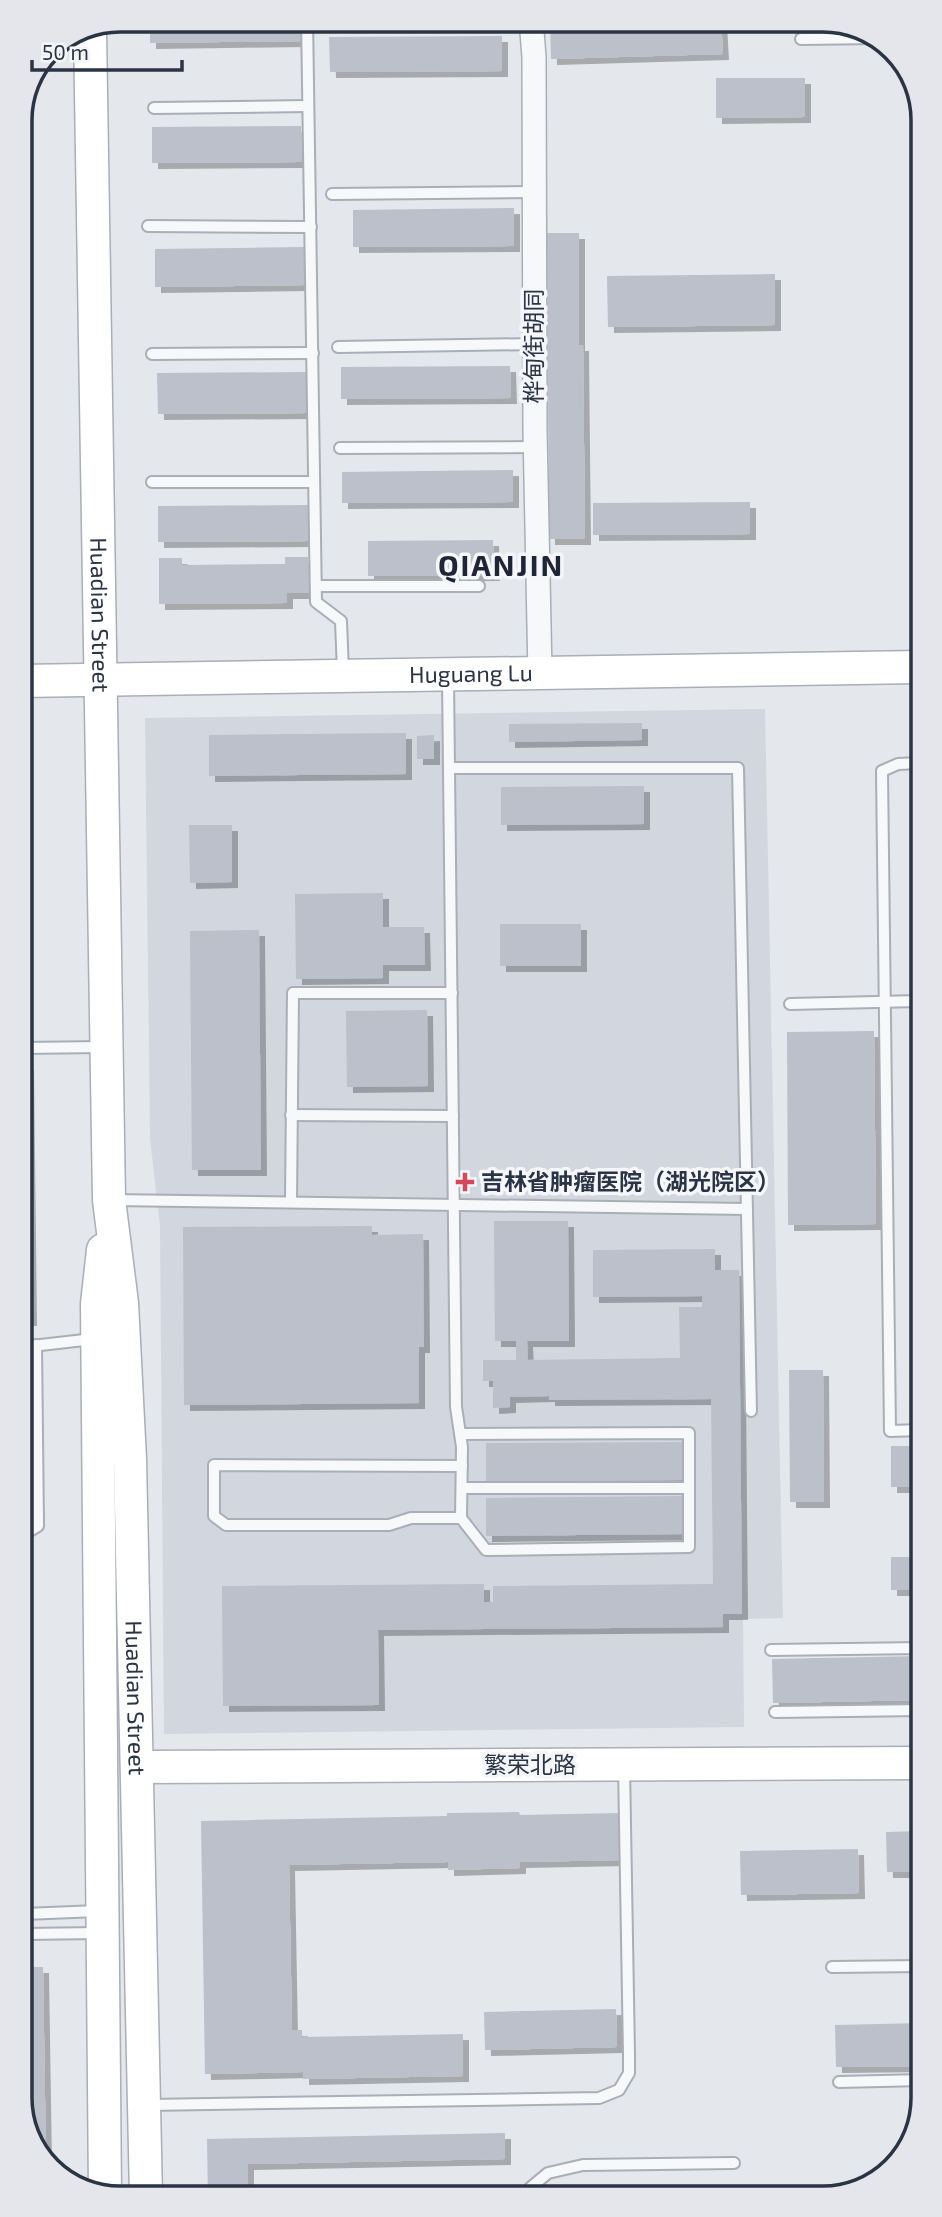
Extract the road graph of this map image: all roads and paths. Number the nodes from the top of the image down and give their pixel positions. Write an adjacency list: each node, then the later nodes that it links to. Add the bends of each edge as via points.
1 (307, 31): 6 (lane)
2 (532, 32): 8 (street, 桦甸街胡同)
3 (90, 36): 26 (street, Huadian Street)
4 (856, 38): 5 (lane)
5 (801, 39)
6 (309, 106): 7 (lane); 11 (lane)
7 (154, 108)
8 (534, 192): 9 (lane); 12 (street, 桦甸街胡同)
9 (332, 194)
10 (148, 226): 11 (lane)
11 (311, 227): 14 (lane)
12 (534, 344): 13 (lane); 16 (street, 桦甸街胡同)
13 (338, 347)
14 (313, 353): 15 (lane); 19 (lane)
15 (152, 354)
16 (535, 447): 17 (lane); 23 (street, 桦甸街胡同)
17 (340, 448)
18 (152, 482): 19 (lane)
19 (314, 482): 20 (lane)
20 (316, 586): 21 (lane); 25 (lane, via 316,603 341,621)
21 (479, 586)
22 (911, 667): 23 (street, Huguang Lu)
23 (540, 674): 24 (street, Huguang Lu)
24 (448, 675): 25 (street, Huguang Lu); 29 (lane)
25 (343, 676): 26 (street, Huguang Lu)
26 (102, 680): 27 (street, Huguang Lu); 34 (street, Huadian Street)
27 (32, 681)
28 (911, 763): 31 (lane, via 882,771)
29 (449, 768): 30 (lane); 41 (lane, via 738,768)
30 (452, 993): 36 (lane, via 293,993); 37 (lane)
31 (885, 1002): 32 (lane); 33 (lane); 46 (lane, via 890,1431)
32 (911, 1002)
33 (790, 1004)
34 (107, 1047): 35 (lane); 38 (street, Huadian Street)
35 (32, 1048)
36 (292, 1115): 37 (lane); 39 (lane)
37 (453, 1116): 40 (lane)
38 (109, 1200): 39 (lane); 42 (street, Huadian Street); 61 (street, Huadian Street, via 122,1303 130,1459)
39 (290, 1201): 40 (lane)
40 (454, 1204): 41 (lane); 47 (lane)
41 (747, 1209): 45 (lane)
42 (97, 1338): 43 (lane); 63 (street, Huadian Street)
43 (37, 1345): 44 (lane); 52 (lane)
44 (31, 1346)
45 (751, 1411)
46 (911, 1430)
47 (460, 1434): 48 (lane); 50 (lane, via 689,1433)
48 (462, 1466): 49 (lane); 53 (lane, via 214,1465 214,1517 226,1525 389,1525 411,1518)
49 (462, 1488): 50 (lane); 53 (lane)
50 (689, 1488): 53 (lane, via 689,1547 486,1550)
51 (31, 1515): 52 (lane)
52 (38, 1515): 54 (lane, via 38,1526)
53 (461, 1518)
54 (31, 1530)
55 (911, 1648): 56 (lane)
56 (771, 1650)
57 (911, 1710): 58 (lane)
58 (775, 1712)
59 (911, 1763): 60 (street, 繁荣北路)
60 (624, 1765): 61 (street, 繁荣北路); 69 (lane, via 629,2073 619,2090 599,2098)
61 (138, 1767): 69 (street, Huadian Street)
62 (31, 1915): 63 (lane)
63 (101, 1922): 64 (lane); 71 (street, Huadian Street)
64 (31, 1933)
65 (911, 1966): 66 (lane)
66 (832, 1967)
67 (911, 2080): 68 (lane)
68 (839, 2081)
69 (145, 2105): 72 (street, Huadian Street)
70 (734, 2163): 73 (lane, via 583,2165 548,2173)
71 (105, 2184)
72 (146, 2185)
73 (533, 2186)

